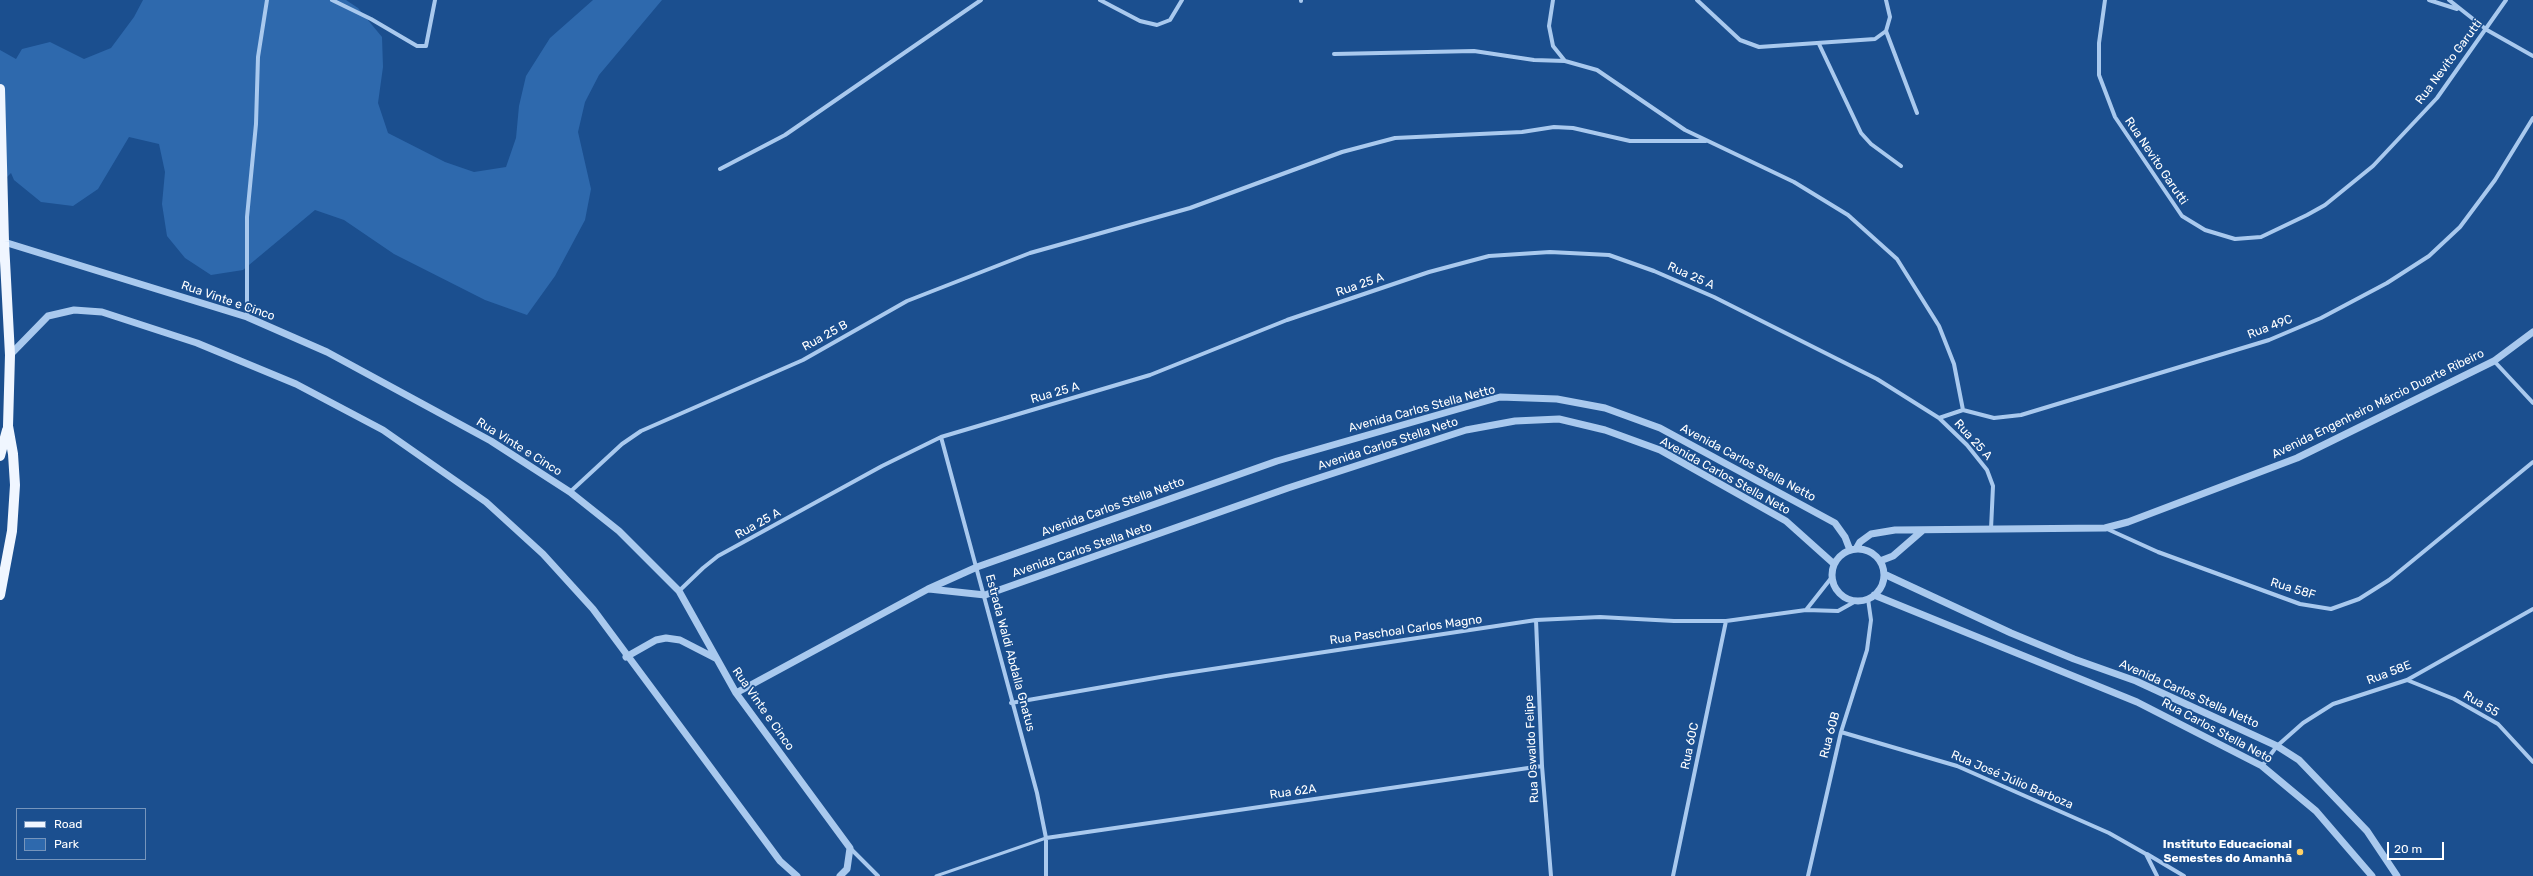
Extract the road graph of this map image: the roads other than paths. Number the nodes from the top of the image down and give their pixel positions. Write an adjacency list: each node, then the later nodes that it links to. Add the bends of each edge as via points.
1 (267, 0): 28 (street, via 258,57 256,124 247,217)
2 (332, 0): 3 (street, via 417,46 426,46)
3 (435, 0)
4 (981, 0): 26 (street, via 785,135)
5 (1100, 0): 6 (street, via 1140,21 1157,25 1170,20)
6 (1182, 0)
7 (1553, 0): 20 (street, via 1549,26 1554,46)
8 (1697, 0): 17 (street, via 1740,40 1758,47)
9 (1886, 0): 16 (street, via 1890,17)
10 (2105, 0): 15 (street, Rua Nevito Garutti, via 2099,43 2099,74 2115,117 2182,216 2205,230 2235,239 2261,237 2307,215 2367,171 2437,98)
11 (2429, 0): 14 (street, Rua Nevito Garutti)
12 (2449, 0): 14 (street)
13 (2506, 0): 15 (street, Rua Nevito Garutti)
14 (2458, 9): 15 (street)
15 (2487, 30): 19 (street)
16 (1886, 31): 17 (street, via 1875,39); 22 (street)
17 (1820, 44): 25 (street, via 1861,133 1871,144)
18 (1334, 54): 20 (street, via 1474,51 1534,60)
19 (2533, 56)
20 (1565, 61): 24 (street, via 1597,70 1670,120)
21 (0, 89): 27 (main road)
22 (1917, 113)
23 (2533, 118): 33 (street, Rua 49C, via 2495,180 2460,227 2429,256 2387,284 2321,318 2269,340 2021,416 1994,418)
24 (1706, 141): 33 (street, via 1794,182 1848,215 1897,259 1939,326 1954,364); 39 (street, Rua 25 B, via 1630,141 1573,128 1554,127 1522,132 1395,138 1342,152 1190,208 1030,253 907,301 803,360 640,431 622,444)
25 (1901, 166)
26 (720, 169)
27 (4, 242): 28 (street, Rua Vinte e Cinco); 30 (main road)
28 (246, 317): 39 (street, Rua Vinte e Cinco, via 327,352 426,404 532,466)
29 (2533, 332): 31 (street, Avenida Engenheiro Márcio Duarte Ribeiro)
30 (10, 355): 35 (main road); 59 (street, via 48,316 74,310 102,312 197,343 331,401 383,430 486,502 543,554 593,609)
31 (2494, 361): 32 (street); 41 (street, Avenida Engenheiro Márcio Duarte Ribeiro, via 2297,458 2128,522)
32 (2533, 403)
33 (1963, 410): 34 (street)
34 (1939, 418): 36 (street, Rua 25 A, via 1877,379 1714,297 1654,271 1609,255 1550,252 1489,256 1429,272 1287,320 1150,375); 40 (street, Rua 25 A, via 1967,445 1987,470 1993,486)
35 (8, 426): 37 (main road); 51 (main road, via 15,486 12,531)
36 (941, 437): 46 (street, Estrada Waldi Abdalla Gnatus); 50 (street, Rua 25 A, via 882,466 718,556)
37 (0, 456)
38 (2533, 462): 41 (street, Rua 58F, via 2389,580 2359,599 2331,609 2300,604 2158,552)
39 (570, 492): 50 (street, Rua Vinte e Cinco, via 619,531)
40 (1991, 528): 41 (street, Avenida Engenheiro Márcio Duarte Ribeiro); 42 (street, Avenida Engenheiro Márcio Duarte Ribeiro)
41 (2105, 528)
42 (1923, 530): 43 (street, Avenida Engenheiro Márcio Duarte Ribeiro, via 1895,530 1871,534); 44 (street, via 1893,556)
43 (1853, 550): 44 (street, via 1869,552); 45 (street, via 1838,558); 46 (street, Avenida Carlos Stella Netto, via 1835,523 1660,428 1605,408 1557,399 1500,397 1277,461)
44 (1880, 561): 47 (street)
45 (1834, 564): 48 (street); 52 (street, Avenida Carlos Stella Neto, via 1786,521 1660,450 1605,430 1559,419 1516,420 1466,430 1288,488)
46 (977, 568): 49 (street); 52 (street, Estrada Waldi Abdalla Gnatus)
47 (1884, 574): 53 (street, via 1883,582); 65 (street, Avenida Carlos Stella Netto, via 2011,633 2136,681)
48 (1832, 577): 54 (street, via 1833,584 1842,596); 56 (street)
49 (928, 589): 52 (street, Avenida Carlos Stella Neto); 62 (street)
50 (679, 591): 60 (street, Rua Vinte e Cinco)
51 (0, 595)
52 (985, 595): 63 (street, Estrada Waldi Abdalla Gnatus)
53 (1871, 597): 54 (street); 64 (street, Rua 60B, via 1867,650); 68 (street, Rua Carlos Stella Neto, via 2137,702)
54 (1856, 601): 56 (street, Rua Paschoal Carlos Magno, via 1838,611)
55 (2533, 609): 61 (street, Rua 58E)
56 (1806, 610): 58 (street, Rua Paschoal Carlos Magno)
57 (1536, 620): 58 (street, Rua Paschoal Carlos Magno, via 1600,617); 63 (street, Rua Paschoal Carlos Magno, via 1166,676); 67 (street, Rua Oswaldo Felipe)
58 (1726, 621): 78 (street, Rua 60C)
59 (626, 657): 60 (street, via 656,640 666,638 680,640); 72 (street, via 780,861)
60 (717, 659): 62 (street, Rua Vinte e Cinco)
61 (2407, 680): 65 (street, Rua 58E, via 2333,704 2303,723); 66 (street, Rua 55, via 2454,699 2498,724)
62 (736, 693): 70 (street, Rua Vinte e Cinco)
63 (1012, 703): 69 (street, Estrada Waldi Abdalla Gnatus, via 1037,793)
64 (1841, 732): 71 (street, Rua José Júlio Barboza, via 1957,766 2109,833); 79 (street, Rua 60B)
65 (2277, 746): 68 (street, Rua 58E); 83 (street, Avenida Carlos Stella Netto, via 2299,760 2367,832)
66 (2532, 759)
67 (1542, 766): 69 (street, Rua 62A); 77 (street, Rua Oswaldo Felipe)
68 (2262, 766): 82 (street, Rua Carlos Stella Neto, via 2316,811)
69 (1046, 838): 75 (lane); 76 (street, Estrada Waldi Abdalla Gnatus)
70 (850, 848): 73 (street, via 847,869); 74 (street)
71 (2146, 854): 80 (street); 81 (street, Rua José Júlio Barboza)
72 (797, 876)
73 (840, 876)
74 (878, 876)
75 (936, 876)
76 (1046, 876)
77 (1551, 876)
78 (1673, 876)
79 (1808, 876)
80 (2157, 876)
81 (2184, 876)
82 (2372, 876)
83 (2397, 876)

